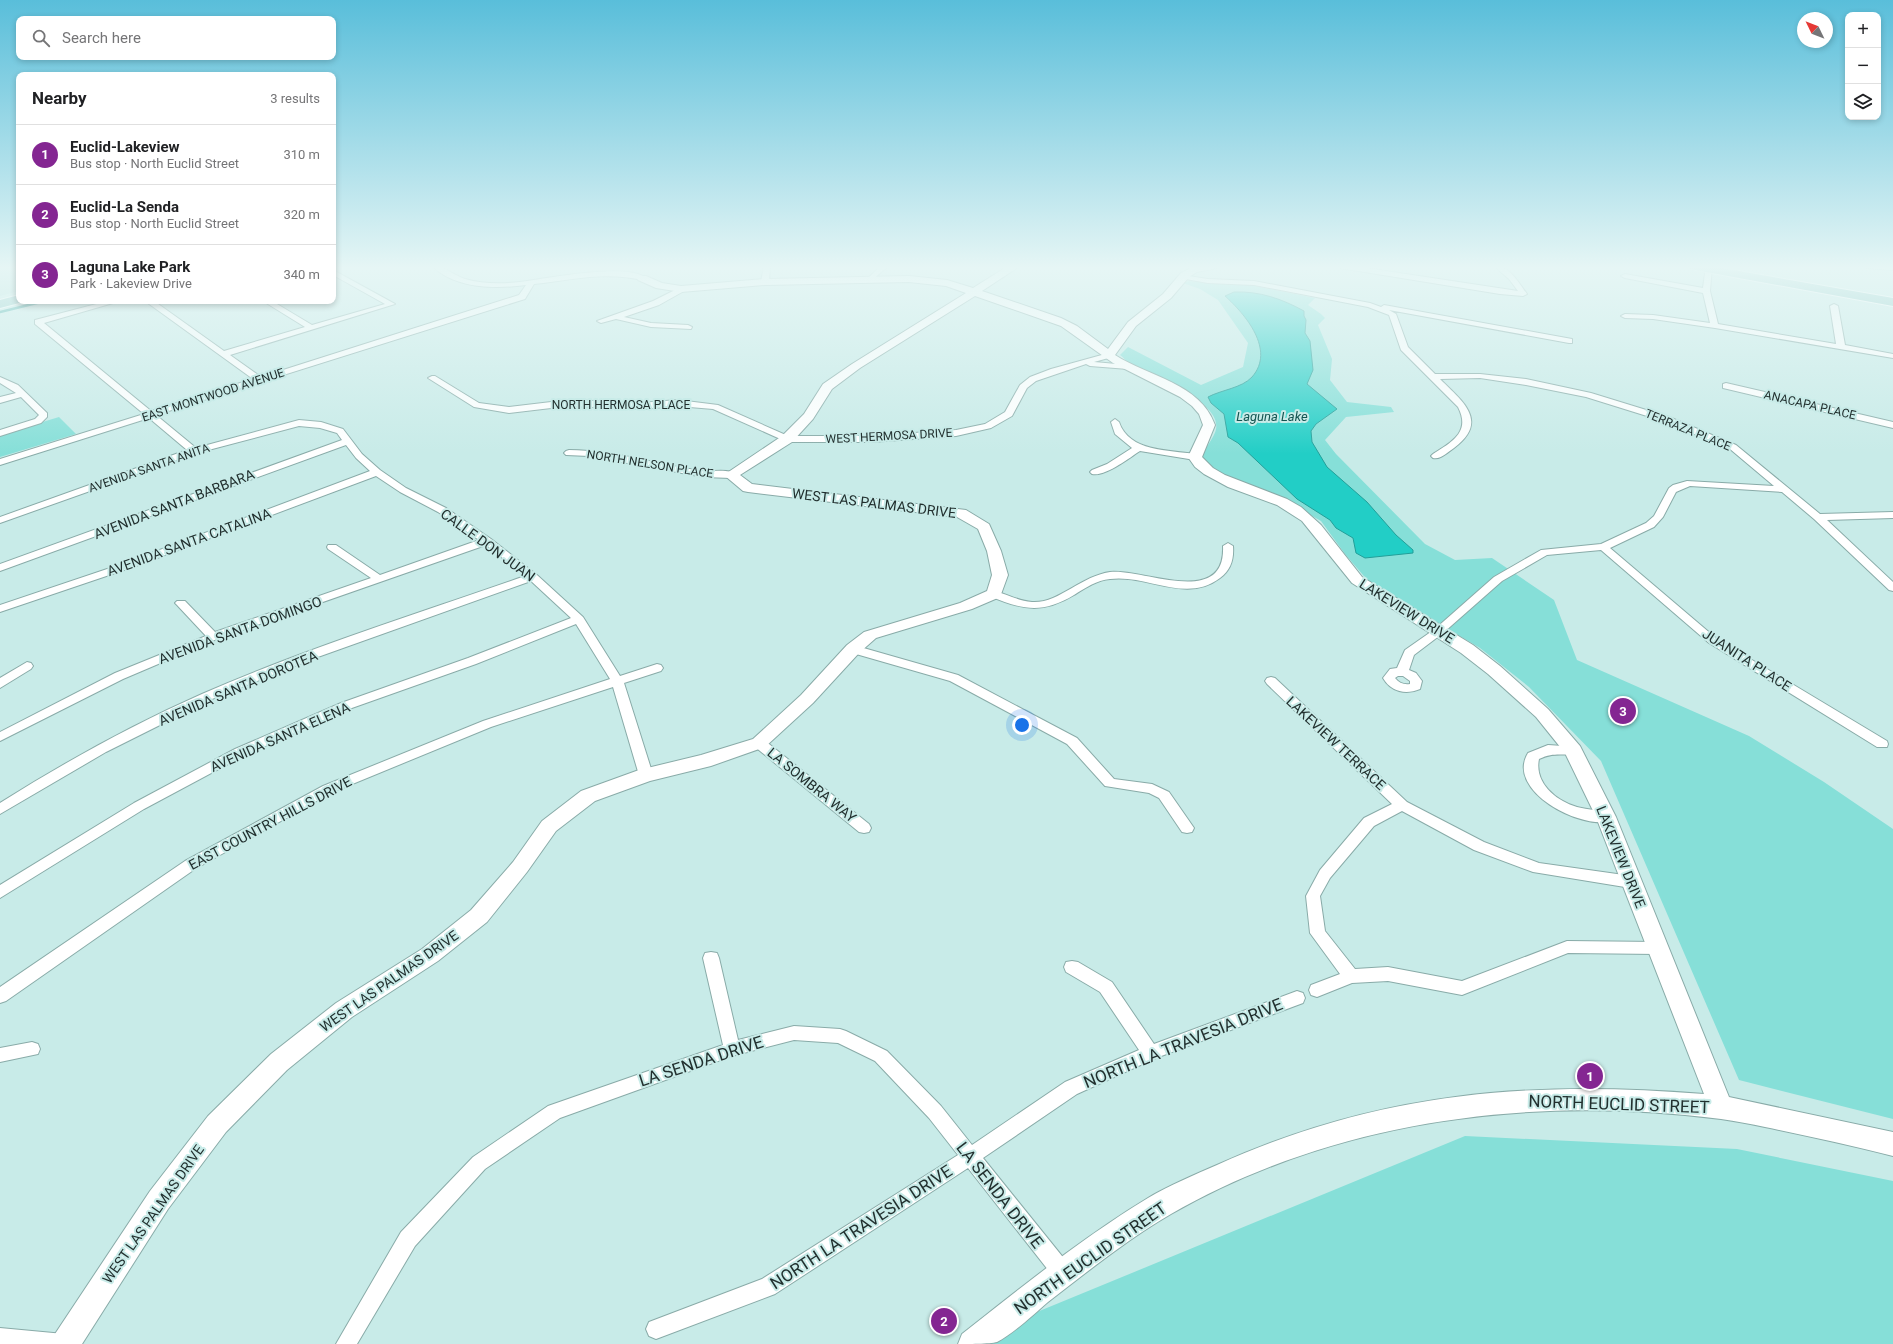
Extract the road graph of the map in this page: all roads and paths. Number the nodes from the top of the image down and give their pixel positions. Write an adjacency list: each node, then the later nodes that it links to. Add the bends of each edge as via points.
1 (46, 329): 26 (street)
2 (188, 329): 14 (street)
3 (309, 329): 14 (street)
4 (424, 329): 22 (street, EAST MONTWOOD AVENUE)
5 (915, 329): 31 (street, via 827,387 809,416)
6 (1074, 329): 15 (street)
7 (1128, 329): 15 (street)
8 (1397, 329): 19 (street, via 1404,348)
9 (1502, 329): 12 (street)
10 (1731, 329): 13 (street)
11 (1838, 329): 13 (street)
12 (1570, 341)
13 (1841, 348): 16 (street)
14 (223, 354): 22 (street)
15 (1109, 355): 17 (street, WEST HERMOSA DRIVE); 18 (street)
16 (1893, 356)
17 (1085, 363): 18 (street, WEST HERMOSA DRIVE); 31 (street, WEST HERMOSA DRIVE, via 1033,379 1023,388 1006,416 975,430 871,439)
18 (1128, 367): 37 (street, via 1172,388 1204,411 1209,420 1209,430)
19 (1434, 377): 36 (street, via 1462,406 1467,423 1461,439); 42 (street, TERRAZA PLACE, via 1480,376 1526,382 1588,395 1666,419 1733,447)
20 (432, 378): 31 (street, NORTH HERMOSA PLACE, via 477,405 508,410 568,403 640,406 678,403 715,407)
21 (0, 379): 24 (street, via 13,385)
22 (260, 380): 26 (street, EAST MONTWOOD AVENUE)
23 (1726, 386): 29 (street, ANACAPA PLACE)
24 (22, 394): 25 (street); 30 (street, via 44,415 44,418)
25 (0, 400)
26 (150, 415): 34 (street); 38 (street, EAST MONTWOOD AVENUE)
27 (1115, 422): 33 (street, via 1118,432)
28 (299, 424): 32 (street, CALLE DON JUAN, via 321,425 340,431); 34 (street, AVENIDA SANTA ANITA)
29 (1893, 425)
30 (0, 433)
31 (787, 439): 41 (street)
32 (348, 441): 39 (street, CALLE DON JUAN); 50 (street, AVENIDA SANTA BARBARA)
33 (1138, 448): 37 (street); 40 (street, via 1110,466)
34 (194, 451): 45 (street, AVENIDA SANTA ANITA)
35 (569, 453): 41 (street, NORTH NELSON PLACE, via 588,453 704,474)
36 (1436, 456)
37 (1195, 457): 58 (street, LAKEVIEW DRIVE, via 1197,463 1207,471 1282,502 1302,514 1318,529 1357,580)
38 (0, 462)
39 (376, 472): 46 (street, CALLE DON JUAN, via 403,490 442,510); 56 (street, AVENIDA SANTA CATALINA, via 193,542)
40 (1095, 472)
41 (731, 475): 54 (street, WEST LAS PALMAS DRIVE, via 748,488 961,513 984,527 994,551 1000,575)
42 (1782, 489): 44 (street, TERRAZA PLACE); 49 (street, via 1690,483 1676,487 1669,494 1658,517 1650,525)
43 (1893, 514): 44 (street)
44 (1818, 517): 53 (street, TERRAZA PLACE)
45 (0, 520)
46 (487, 541): 51 (street, CALLE DON JUAN); 52 (street, AVENIDA SANTA DOMINGO)
47 (1228, 546): 54 (street, via 1229,560 1221,572 1208,582 1168,584 1135,576 1113,575 1095,578 1054,602 1035,606 1015,603)
48 (332, 547): 52 (street)
49 (1603, 547): 58 (street, via 1545,552 1498,579); 69 (street, JUANITA PLACE, via 1713,641)
50 (0, 568)
51 (533, 577): 57 (street, CALLE DON JUAN); 73 (street, AVENIDA SANTA DOROTEA, via 279,667 200,701 121,739)
52 (379, 579): 59 (street, AVENIDA SANTA DOMINGO)
53 (1893, 588)
54 (994, 594): 60 (street, WEST LAS PALMAS DRIVE, via 966,606 870,635)
55 (181, 602): 59 (street)
56 (0, 609)
57 (579, 619): 64 (street, CALLE DON JUAN); 78 (street, AVENIDA SANTA ELENA, via 472,661 345,706 240,752 138,806)
58 (1439, 631): 63 (street, via 1409,653); 70 (street, LAKEVIEW DRIVE, via 1468,649 1494,670 1542,713)
59 (213, 637): 67 (street, AVENIDA SANTA DOMINGO, via 119,676)
60 (853, 649): 68 (street, WEST LAS PALMAS DRIVE, via 807,698); 76 (street, via 954,678 1072,741 1110,783 1152,789 1164,795)
61 (27, 666): 66 (street)
62 (656, 668): 64 (street, EAST COUNTRY HILLS DRIVE)
63 (1402, 672)
64 (616, 680): 71 (street, CALLE DON JUAN); 84 (street, EAST COUNTRY HILLS DRIVE, via 487,724 328,790 190,865)
65 (1271, 681): 72 (street, LAKEVIEW TERRACE)
66 (0, 684)
67 (0, 737)
68 (759, 743): 71 (street, WEST LAS PALMAS DRIVE, via 704,761); 75 (street, LA SOMBRA WAY)
69 (1882, 744)
70 (1573, 750): 74 (street, LAKEVIEW DRIVE); 74 (street, via 1548,749 1533,756 1531,769 1535,781 1545,796 1565,808 1586,815)
71 (646, 774): 96 (street, WEST LAS PALMAS DRIVE, via 588,796 549,826 520,867 479,916 430,955 344,1010 279,1062 217,1124 164,1194)
72 (1402, 805): 77 (street, LAKEVIEW TERRACE, via 1479,846 1538,868); 82 (street, via 1369,822 1325,874 1313,896 1318,933)
73 (0, 809)
74 (1606, 817): 77 (street, LAKEVIEW DRIVE)
75 (864, 828)
76 (1187, 828)
77 (1631, 882): 79 (street, LAKEVIEW DRIVE)
78 (0, 892)
79 (1658, 948): 82 (street, via 1567,947 1462,988 1388,974); 90 (street, LAKEVIEW DRIVE)
80 (711, 958): 87 (street)
81 (1072, 967): 88 (street, via 1106,988)
82 (1351, 976): 83 (street)
83 (1317, 990)
84 (0, 996)
85 (1297, 998): 88 (street, NORTH LA TRAVESIA DRIVE)
86 (32, 1049): 89 (street)
87 (732, 1049): 92 (street, LA SENDA DRIVE, via 794,1032 840,1036 881,1056 935,1112); 97 (street, LA SENDA DRIVE, via 554,1112 479,1163 408,1239)
88 (1150, 1053): 92 (street, NORTH LA TRAVESIA DRIVE, via 1071,1088)
89 (0, 1055)
90 (1721, 1107): 91 (street, NORTH EUCLID STREET, via 1834,1129); 93 (street, NORTH EUCLID STREET, via 1643,1101 1527,1100 1453,1107 1384,1119 1314,1137 1239,1166 1154,1210)
91 (1893, 1144)
92 (970, 1157): 93 (street, LA SENDA DRIVE); 94 (street, NORTH LA TRAVESIA DRIVE, via 768,1287)
93 (1063, 1273): 98 (street, NORTH EUCLID STREET)
94 (656, 1329)
95 (0, 1338): 96 (street)
96 (64, 1344)
97 (346, 1344)
98 (972, 1344)

